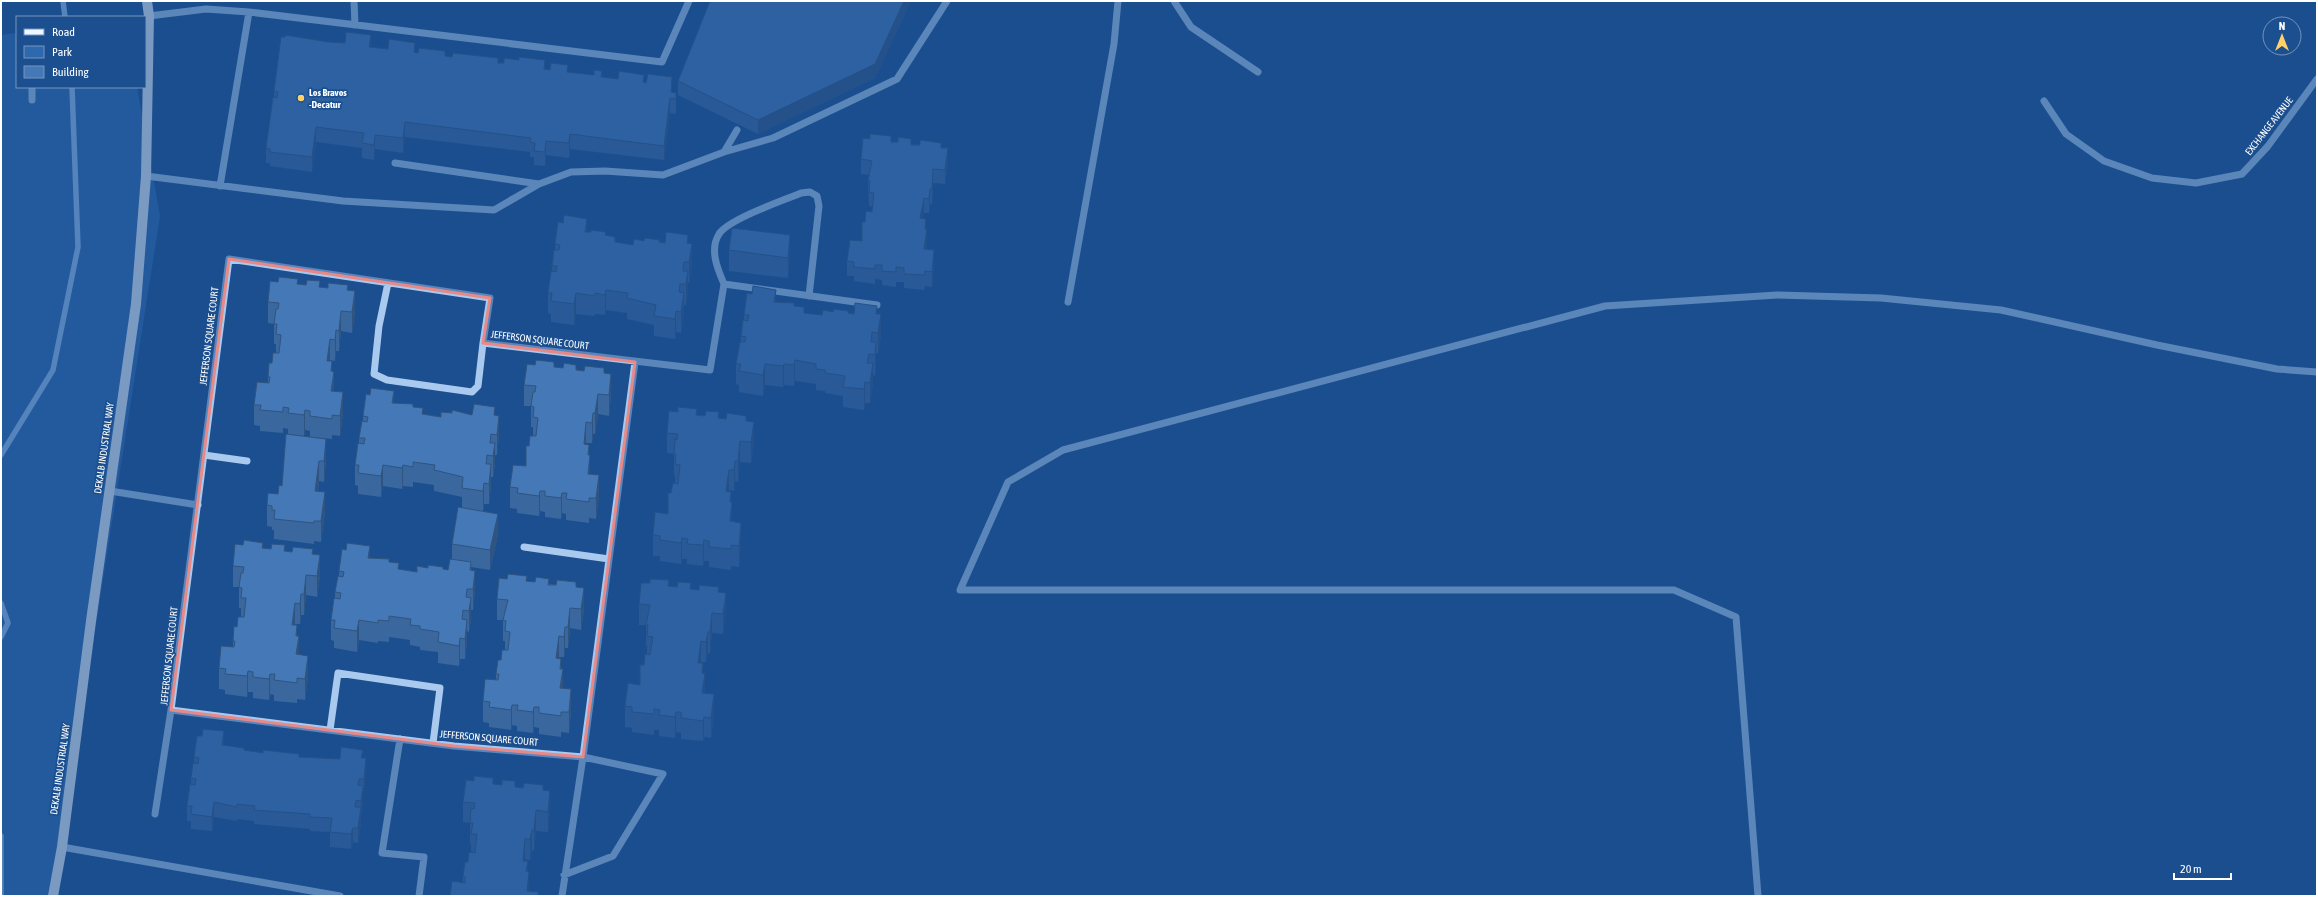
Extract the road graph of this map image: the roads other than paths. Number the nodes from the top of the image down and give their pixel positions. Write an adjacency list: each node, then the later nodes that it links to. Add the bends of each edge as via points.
1 (147, 1): 8 (main road, DEKALB INDUSTRIAL WAY)
2 (354, 1): 9 (street)
3 (689, 1): 9 (street, via 662,62)
4 (947, 1): 17 (street, via 897,79 773,138)
5 (1118, 1): 25 (street, via 1114,44)
6 (1174, 1): 11 (street, via 1191,27)
7 (249, 12): 8 (street, via 206,9); 9 (street); 21 (street)
8 (149, 16): 10 (main road, DEKALB INDUSTRIAL WAY)
9 (355, 25)
10 (147, 30): 19 (main road, DEKALB INDUSTRIAL WAY)
11 (1258, 72)
12 (2317, 79): 15 (street, EXCHANGE AVENUE, via 2268,146 2242,174 2196,182 2152,178 2104,161 2066,134)
13 (32, 88): 14 (street)
14 (32, 100)
15 (2044, 101)
16 (737, 130): 17 (street)
17 (724, 152): 20 (street, via 663,175 605,171 571,172)
18 (395, 163): 20 (street)
19 (146, 176): 21 (street); 32 (main road, DEKALB INDUSTRIAL WAY, via 136,304)
20 (539, 184): 21 (street, via 494,210 342,200)
21 (220, 186)
22 (388, 283): 27 (street, JEFFERSON SQUARE COURT, via 490,298); 27 (street, via 379,326 374,374 387,380 472,392 478,386); 30 (street, JEFFERSON SQUARE COURT, via 229,259)
23 (724, 284): 24 (street); 24 (street, via 715,260 715,246 719,234 745,217 801,193 810,192 817,196 819,206); 28 (street, JEFFERSON SQUARE COURT, via 710,370)
24 (808, 296): 26 (street)
25 (1068, 302)
26 (877, 305)
27 (483, 343): 28 (street, JEFFERSON SQUARE COURT)
28 (635, 362): 35 (street)
29 (2317, 372): 48 (street, via 2277,369 2156,346 2000,310 1881,298 1777,295 1605,306 1063,450 1008,482 960,590 1674,590 1736,617)
30 (204, 456): 31 (street); 33 (street, JEFFERSON SQUARE COURT)
31 (247, 461)
32 (110, 491): 33 (street); 42 (main road, DEKALB INDUSTRIAL WAY)
33 (198, 505): 36 (street, JEFFERSON SQUARE COURT)
34 (524, 547): 35 (street)
35 (609, 559): 40 (street)
36 (171, 710): 37 (street, JEFFERSON SQUARE COURT); 41 (street)
37 (330, 730): 38 (street, JEFFERSON SQUARE COURT); 39 (street, via 338,673 440,688)
38 (400, 739): 39 (street, JEFFERSON SQUARE COURT); 46 (street, via 382,852 424,857)
39 (433, 743): 40 (street, JEFFERSON SQUARE COURT)
40 (582, 757): 43 (street); 43 (street, JEFFERSON SQUARE COURT, via 663,774 613,856)
41 (155, 814)
42 (62, 846): 44 (main road, DEKALB INDUSTRIAL WAY); 45 (street)
43 (564, 875): 47 (street)
44 (53, 896)
45 (340, 896)
46 (419, 896)
47 (562, 896)
48 (1758, 896)

